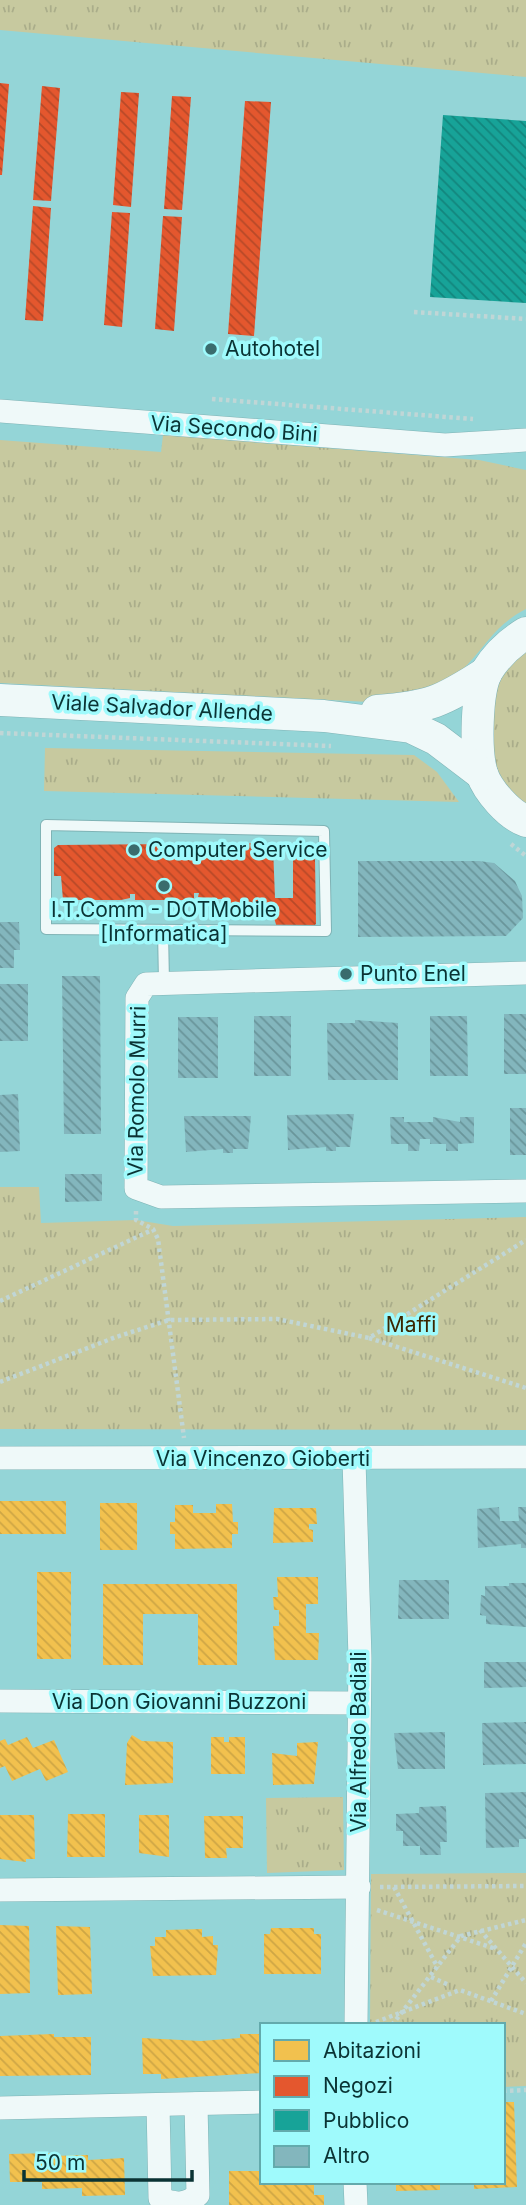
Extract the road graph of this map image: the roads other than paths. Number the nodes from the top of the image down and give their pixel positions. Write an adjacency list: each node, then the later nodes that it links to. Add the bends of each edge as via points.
1 (0, 411): 3 (street, Via Secondo Bini)
2 (526, 440): 3 (street, Via Secondo Bini)
3 (469, 445): 4 (street, Via Secondo Bini)
4 (526, 457)
5 (526, 633): 6 (main road, Viale Salvador Allende, via 499,655)
6 (486, 673): 8 (main road, Viale Salvador Allende, via 448,698 423,707); 9 (main road, via 478,740)
7 (0, 700): 8 (main road, Viale Salvador Allende)
8 (324, 716): 9 (main road, Viale Salvador Allende, via 411,727 436,738)
9 (482, 774): 10 (main road, Viale Salvador Allende)
10 (520, 826)
11 (163, 930): 11 (lane, via 326,931 324,831 46,825 46,929); 13 (lane)
12 (526, 973): 13 (street, Via Romolo Murri)
13 (164, 983): 14 (street, Via Romolo Murri, via 146,984 137,998 136,1188 161,1197)
14 (526, 1191)
15 (526, 1457): 17 (street, Via Vincenzo Gioberti)
16 (0, 1458): 17 (street, Via Vincenzo Gioberti)
17 (354, 1460): 19 (street, Via Alfredo Badiali)
18 (0, 1701): 19 (street, Via Don Giovanni Buzzoni)
19 (358, 1703): 20 (street, Via Alfredo Badiali)
20 (366, 1887): 21 (street); 22 (street, Via Alfredo Badiali)
21 (0, 1890)
22 (365, 2023)
23 (260, 2102): 24 (street)
24 (196, 2104): 25 (street); 25 (street, via 198,2196 188,2204 160,2198)
25 (158, 2105): 26 (street)
26 (0, 2108)
27 (355, 2184): 28 (street)
28 (356, 2205)

